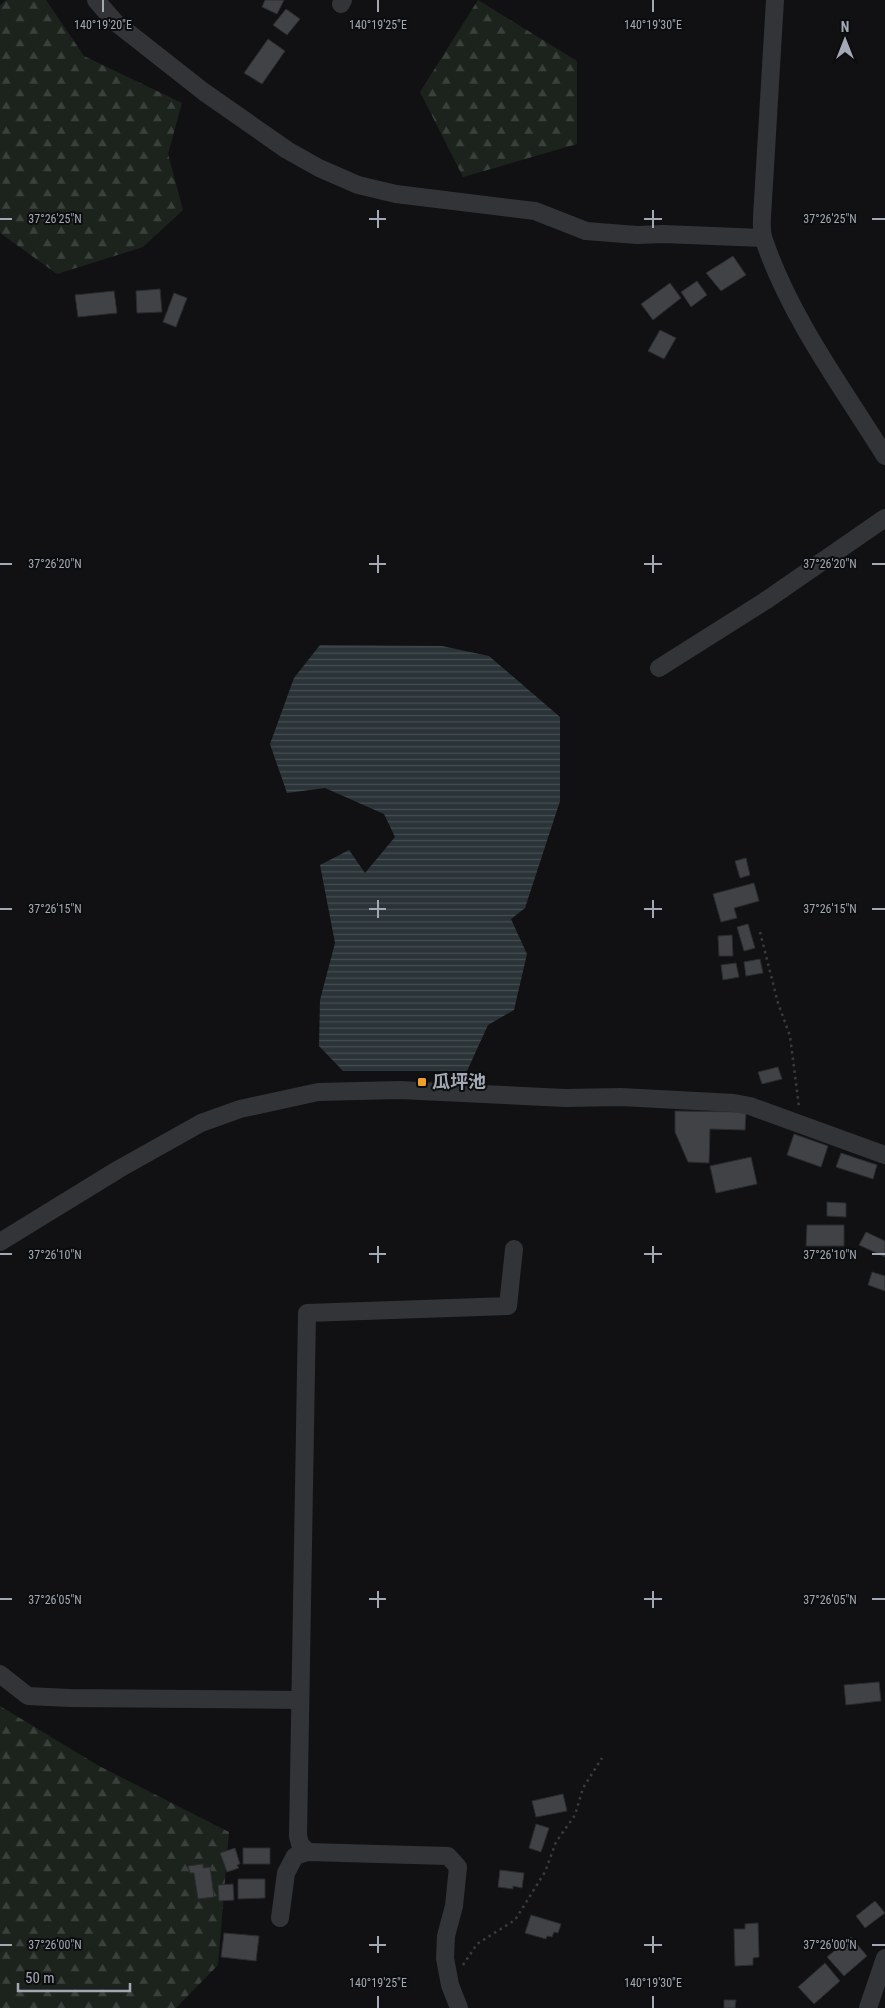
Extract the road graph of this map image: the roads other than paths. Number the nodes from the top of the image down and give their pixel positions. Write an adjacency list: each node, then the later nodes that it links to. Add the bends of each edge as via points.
1 (96, 0): 3 (street, via 115,22 204,92 287,150 358,185 396,194 535,211 586,231)
2 (775, 0): 3 (street)
3 (763, 238): 4 (street, via 786,293)
4 (885, 456)
5 (885, 518): 6 (street, via 765,601)
6 (659, 668)
7 (885, 1155): 8 (street, via 734,1103 398,1090 318,1092 240,1109 201,1123)
8 (0, 1242)
9 (514, 1249): 11 (street, via 508,1306 307,1314)
10 (0, 1674): 11 (street, via 28,1696)
11 (300, 1700): 12 (street, via 298,1836 300,1844)
12 (308, 1852): 13 (street, via 295,1856 288,1867); 15 (street, via 448,1856 454,1860 458,1867 445,1958)
13 (280, 1918)
14 (885, 1958): 16 (street)
15 (459, 2008)
16 (868, 2008)

